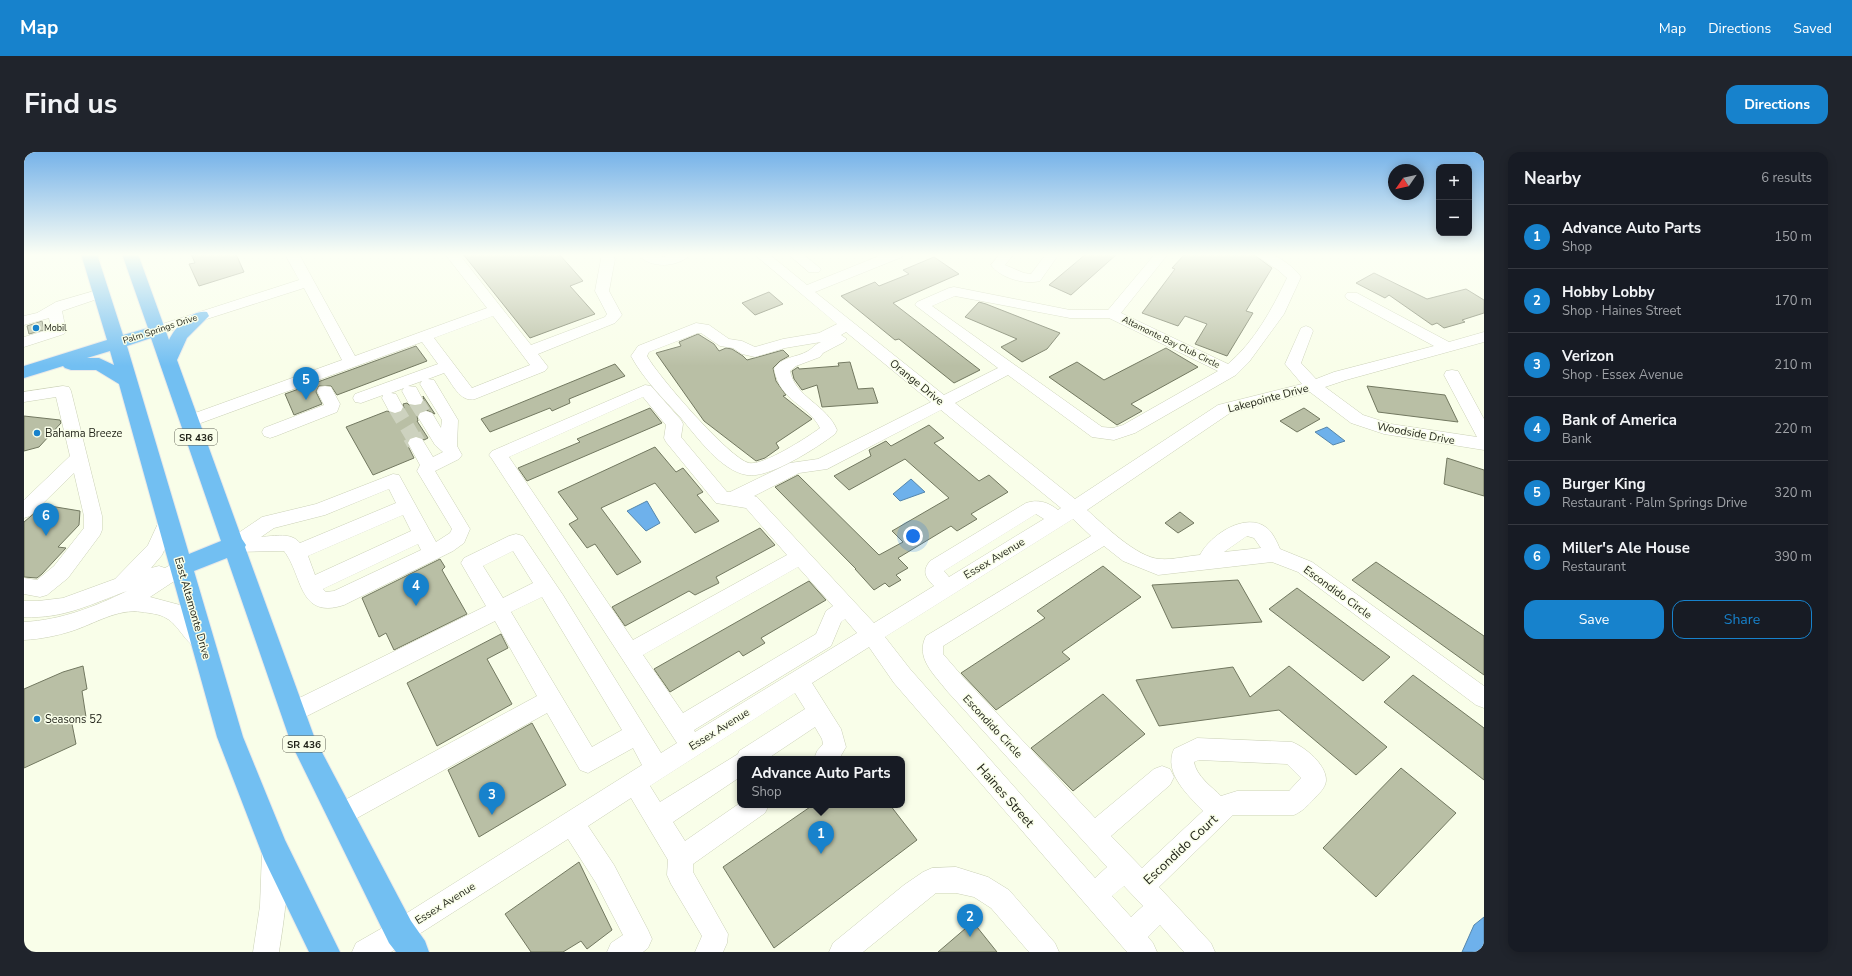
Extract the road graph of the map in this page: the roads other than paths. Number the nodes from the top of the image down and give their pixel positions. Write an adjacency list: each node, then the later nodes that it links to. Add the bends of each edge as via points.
1 (144, 291): 19 (main road, SR 436)
2 (260, 291): 19 (street, Palm Springs Drive)
3 (267, 291): 17 (street, Palm Springs Drive)
4 (313, 291): 31 (street)
5 (481, 291): 15 (street)
6 (603, 291): 28 (street, via 615,315 610,320)
7 (804, 291): 20 (street, Orange Drive)
8 (953, 291): 34 (street, Altamonte Bay Club Circle, via 922,305)
9 (956, 291): 16 (street, Altamonte Bay Club Circle, via 1070,314)
10 (1131, 291): 16 (street, Altamonte Bay Club Circle)
11 (1287, 291): 35 (street, Altamonte Bay Club Circle, via 1277,314 1244,359)
12 (101, 293): 14 (street); 24 (main road, East Altamonte Drive)
13 (1352, 296): 27 (street)
14 (54, 309): 18 (street, via 42,316); 26 (street, via 59,331)
15 (496, 310): 22 (street); 28 (street)
16 (1112, 314): 35 (street, Altamonte Bay Club Circle)
17 (201, 316): 19 (street, Palm Springs Drive); 30 (main road, via 180,335)
18 (24, 321)
19 (156, 324): 24 (main road, Palm Springs Drive); 30 (main road, SR 436)
20 (852, 329): 25 (street); 29 (street); 43 (street, Orange Drive)
21 (1306, 332): 40 (street, Woodside Drive, via 1292,364)
22 (424, 335): 31 (street); 32 (street)
23 (1484, 336): 27 (street, Lakepointe Drive)
24 (115, 337): 33 (main road, Palm Springs Drive); 37 (main road, East Altamonte Drive)
25 (799, 340): 29 (street, via 806,349); 29 (street, via 755,352 725,342 704,328 696,328 644,349 639,356 658,382 723,454 747,469 760,469 818,440 829,430 823,419 792,392 784,380 782,369 791,362)
26 (24, 342)
27 (1448, 347): 40 (street, Lakepointe Drive, via 1340,376)
28 (528, 352): 32 (street, via 540,367 469,395)
29 (815, 354)
30 (168, 360): 45 (main road, SR 436)
31 (351, 362): 38 (street)
32 (448, 366): 42 (street)
33 (25, 368): 37 (main road, via 99,364)
34 (1010, 368): 35 (street, Altamonte Bay Club Circle, via 1098,433 1114,434 1129,429); 43 (street)
35 (1230, 371)
36 (1452, 375): 47 (street)
37 (127, 380): 57 (main road, East Altamonte Drive)
38 (322, 384): 45 (street); 46 (street, via 332,404 331,408)
39 (428, 384): 50 (street, via 450,420)
40 (1313, 386): 49 (street, Woodside Drive, via 1357,419 1390,430); 55 (street, Lakepointe Drive, via 1224,409)
41 (24, 397): 51 (street, via 63,391)
42 (361, 398)
43 (942, 402): 53 (street, via 821,464 796,467); 55 (street, Orange Drive)
44 (426, 418): 50 (street, via 441,442)
45 (190, 421): 60 (main road, SR 436)
46 (270, 432)
47 (1484, 434)
48 (416, 443): 52 (street)
49 (1484, 444)
50 (451, 450): 52 (street)
51 (79, 457): 56 (street); 68 (street, via 93,516 93,530 61,572 45,585 40,589)
52 (429, 465): 62 (street, via 426,471 461,529 457,538)
53 (732, 499): 64 (street, Haines Street, via 751,502); 78 (street, via 722,498 672,438 675,424 644,390 498,455)
54 (407, 506): 58 (street); 60 (street, via 394,480 319,510 269,522); 61 (street)
55 (1074, 509): 59 (street, Escondido Circle); 76 (street, Essex Avenue)
56 (24, 510)
57 (168, 522): 66 (main road, East Altamonte Drive); 67 (street, via 155,550)
58 (421, 534): 62 (street); 69 (street)
59 (1105, 537): 65 (street, Escondido Circle, via 1130,556 1158,567); 97 (street, Escondido Circle, via 933,642 933,657 955,684)
60 (235, 545): 61 (street); 66 (main road); 82 (main road, SR 436)
61 (293, 548): 69 (street)
62 (432, 553): 69 (street, via 337,599 326,601 317,597)
63 (1273, 554): 65 (street, Escondido Circle); 65 (street, via 1266,537 1244,529 1234,533 1212,551); 80 (street, Escondido Circle, via 1305,566)
64 (801, 556): 72 (street, Haines Street); 78 (street)
65 (1209, 561)
66 (181, 567): 67 (street); 71 (street, via 154,586); 77 (main road, East Altamonte Drive)
67 (119, 585): 73 (street, via 62,608)
68 (24, 586)
69 (310, 586)
70 (545, 586): 74 (street); 74 (street, via 516,542 471,563); 84 (street)
71 (114, 606): 75 (street, via 57,627); 77 (street, via 141,603 173,611)
72 (847, 607): 76 (street, Haines Street); 85 (street, via 833,616 824,640)
73 (24, 609)
74 (499, 609): 81 (street); 82 (street)
75 (24, 631)
76 (872, 635): 79 (street, Essex Avenue); 101 (street, Haines Street, via 902,676)
77 (203, 642): 98 (main road, East Altamonte Drive, via 230,737)
78 (628, 652): 85 (street)
79 (799, 680): 83 (street); 85 (street, Essex Avenue)
80 (1484, 698)
81 (551, 700): 84 (street, via 588,762); 94 (street)
82 (293, 712): 94 (main road, SR 436, via 304,744)
83 (818, 712): 86 (street); 87 (street, via 833,736 835,747)
84 (636, 734): 89 (street)
85 (685, 736): 89 (street, Essex Avenue)
86 (752, 756)
87 (828, 756)
88 (737, 766): 95 (street)
89 (657, 768): 91 (street, Essex Avenue)
90 (1162, 777): 97 (street)
91 (635, 782): 95 (street); 96 (street, Essex Avenue)
92 (753, 808): 99 (street)
93 (1220, 812): 93 (street, Escondido Court, via 1227,805 1237,803 1294,803 1314,782 1313,774 1292,753 1197,749 1182,757 1184,770 1194,785); 100 (street, Escondido Court)
94 (340, 816): 103 (main road, SR 436)
95 (657, 818): 99 (street)
96 (571, 822): 103 (street, Essex Avenue); 105 (street, via 605,874)
97 (1094, 835): 100 (street, Escondido Circle)
98 (274, 849): 106 (street, via 273,906); 107 (main road, East Altamonte Drive)
99 (681, 858): 109 (street, via 680,875 715,934 714,943)
100 (1133, 877): 101 (street, Escondido Court); 102 (street, Escondido Circle)
101 (1094, 895): 104 (street, Haines Street)
102 (1161, 907): 104 (street); 112 (street, Escondido Circle)
103 (407, 942): 108 (street, Essex Avenue)
104 (1137, 944)
105 (635, 948)
106 (266, 952)
107 (325, 952)
108 (365, 952)
109 (708, 952)
110 (842, 952): 111 (street, via 932,881 956,880 979,886 1000,899)
111 (1046, 952)
112 (1202, 952)

